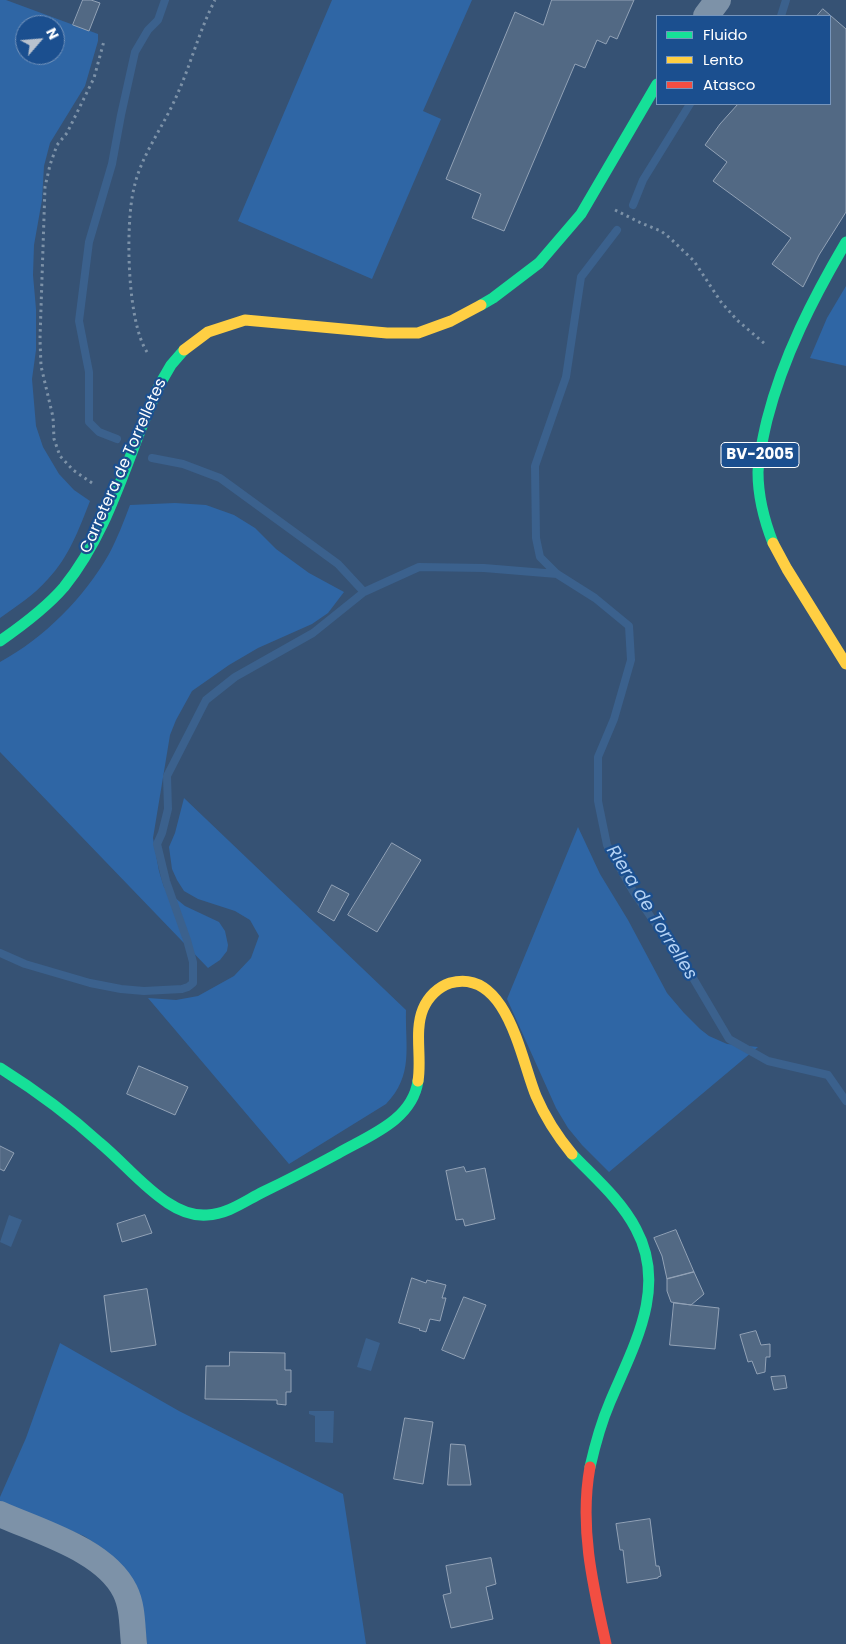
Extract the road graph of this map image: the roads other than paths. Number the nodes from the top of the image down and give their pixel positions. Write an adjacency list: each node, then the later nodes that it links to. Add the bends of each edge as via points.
1 (718, 0): 2 (street)
2 (707, 15)
3 (656, 86): 5 (street, Carretera de Torrelletes, via 580,214 539,263 493,298 418,333 245,320 203,335 182,352 164,375 114,496 71,578 48,605)
4 (846, 242): 6 (street, BV-2005, via 832,264 785,364 766,426 758,480 766,524 776,548)
5 (0, 640)
6 (846, 664)
7 (0, 1068): 10 (street, via 49,1100 163,1200 191,1214 214,1215 299,1174 400,1115 412,1102 417,1090 420,1024 430,994 444,984 460,981 488,990 507,1019 536,1095 555,1132 627,1212 648,1257 651,1276 646,1315 601,1426 587,1487 584,1515 589,1560)
8 (0, 1514): 9 (street, via 78,1548 104,1565 126,1593)
9 (134, 1644)
10 (606, 1644)

